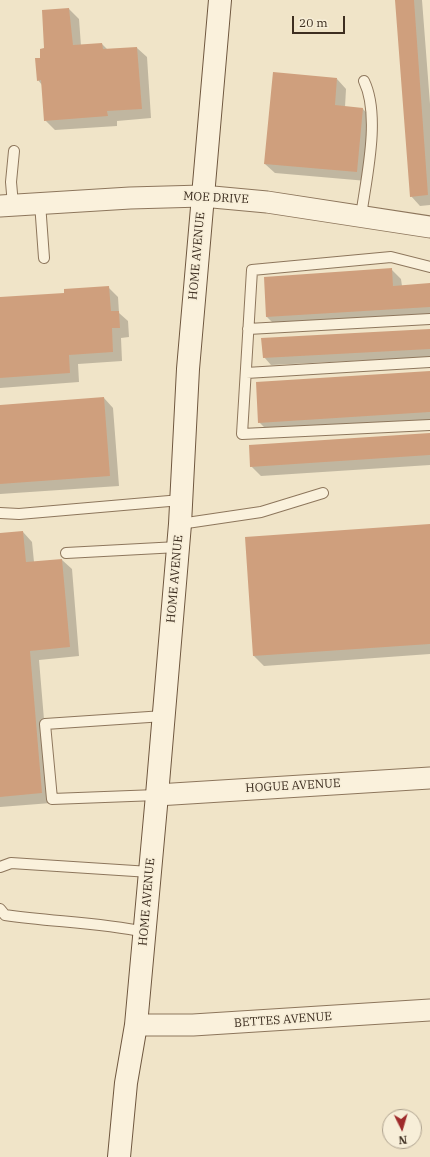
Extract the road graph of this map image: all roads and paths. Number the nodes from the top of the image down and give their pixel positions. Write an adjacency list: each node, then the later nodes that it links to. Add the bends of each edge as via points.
1 (220, 0): 4 (street, HOME AVENUE)
2 (364, 82): 7 (lane, via 371,99 371,122 369,160)
3 (14, 151): 6 (lane)
4 (202, 196): 5 (street, MOE DRIVE); 7 (street, MOE DRIVE, via 267,202); 17 (street, HOME AVENUE, via 188,369)
5 (40, 204): 6 (street, MOE DRIVE); 9 (lane)
6 (6, 206)
7 (361, 216): 8 (street, MOE DRIVE)
8 (430, 227)
9 (44, 258)
10 (430, 267): 12 (lane, via 391,257 252,270)
11 (430, 319): 12 (lane)
12 (248, 329): 14 (lane)
13 (430, 362): 14 (lane)
14 (246, 373): 15 (lane, via 242,434)
15 (430, 425)
16 (323, 493): 19 (lane, via 261,512)
17 (181, 500): 18 (lane, via 19,514); 19 (street, HOME AVENUE)
18 (0, 513)
19 (180, 524): 20 (street, HOME AVENUE)
20 (178, 546): 21 (lane); 22 (street, HOME AVENUE)
21 (66, 552)
22 (164, 716): 24 (street, HOME AVENUE); 24 (lane, via 45,724 52,798)
23 (430, 778): 24 (street, HOGUE AVENUE)
24 (157, 795): 26 (street, HOME AVENUE)
25 (0, 867): 26 (lane, via 11,863)
26 (150, 872): 28 (street, HOME AVENUE)
27 (0, 909): 28 (lane, via 5,915 21,918 118,926)
28 (144, 932): 30 (street, HOME AVENUE)
29 (430, 1010): 30 (street, BETTES AVENUE, via 193,1025)
30 (136, 1025): 31 (street, HOME AVENUE, via 126,1083)
31 (119, 1157)

